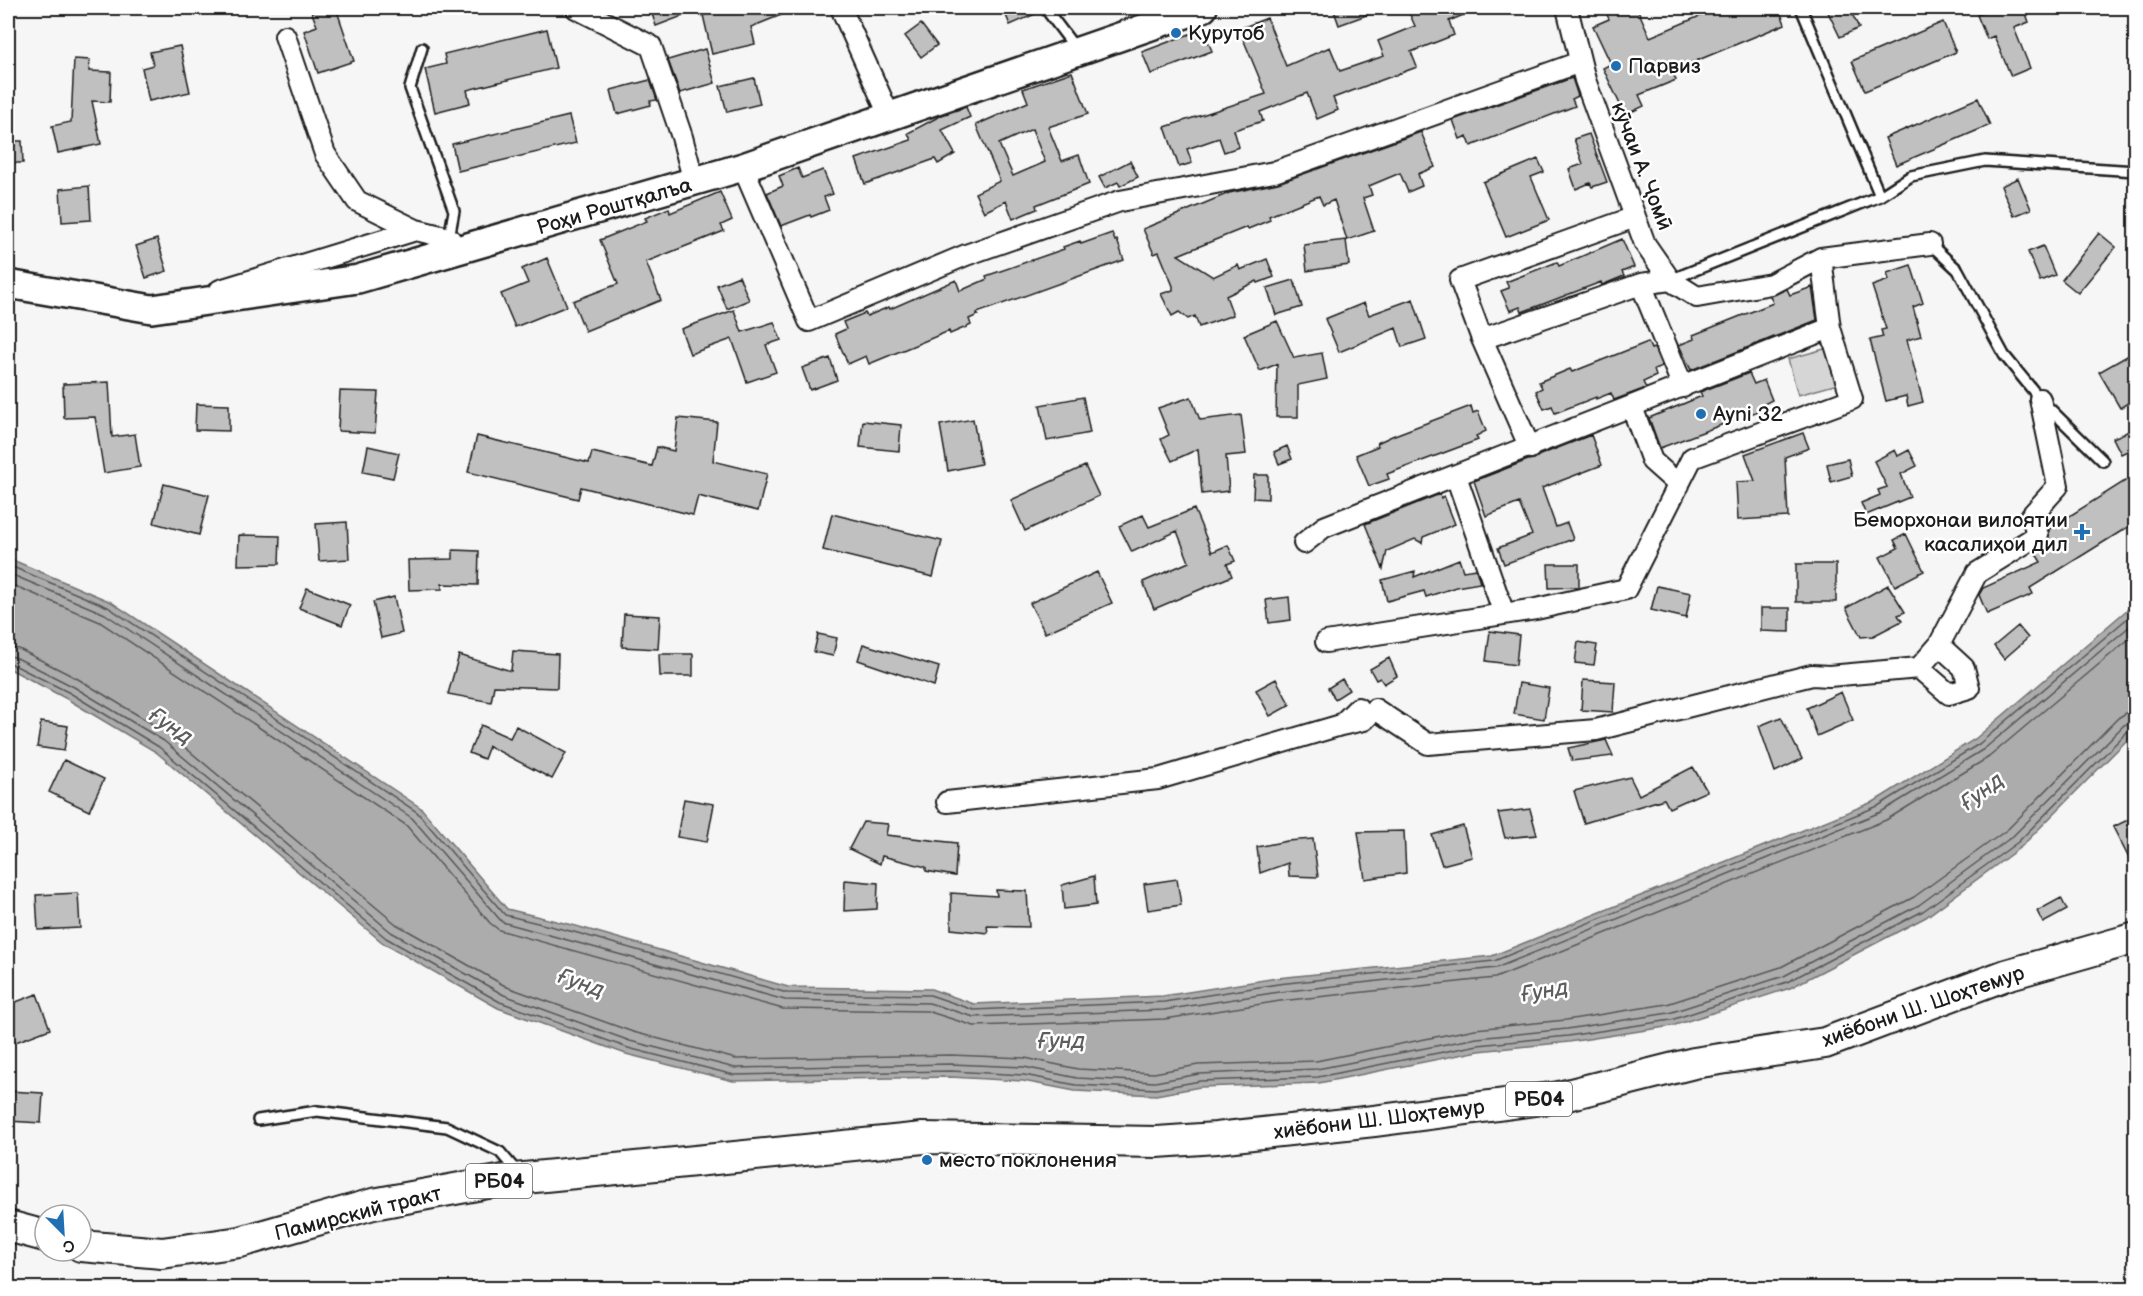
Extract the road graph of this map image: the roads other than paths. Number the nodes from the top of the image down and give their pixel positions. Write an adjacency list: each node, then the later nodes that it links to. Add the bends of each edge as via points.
1 (576, 8): 14 (street, via 651,46)
2 (841, 8): 11 (street)
3 (1045, 8): 9 (lane)
4 (1203, 8): 9 (main road, Роҳи Роштқалъа)
5 (1567, 8): 10 (street, кӯчаи А. Ҷомӣ)
6 (1801, 8): 15 (lane)
7 (285, 36): 17 (street, via 325,154 357,201)
8 (422, 48): 19 (lane, via 410,88 454,211)
9 (1077, 51): 11 (main road, Роҳи Роштқалъа)
10 (1580, 62): 12 (street, via 1274,172 1120,201 966,255 809,321); 16 (street, кӯчаи А. Ҷомӣ)
11 (889, 115): 12 (main road, Роҳи Роштқалъа)
12 (743, 167): 14 (main road, Роҳи Роштқалъа)
13 (2136, 171): 15 (lane, via 1985,161 1911,176)
14 (694, 182): 19 (main road, Роҳи Роштқалъа)
15 (1880, 196): 21 (lane)
16 (1635, 217): 21 (street, кӯчаи А. Ҷомӣ, via 1645,244); 26 (street, via 1460,280)
17 (416, 230): 19 (street); 24 (street)
18 (1930, 244): 20 (street, кӯчаи А. Ҷомӣ); 28 (lane, via 1958,270 2004,355)
19 (454, 245): 24 (main road, Роҳи Роштқалъа, via 358,279)
20 (1821, 258): 21 (street, кӯчаи А. Ҷомӣ, via 1772,284 1697,297); 25 (street)
21 (1670, 280): 23 (street)
22 (8, 284): 24 (main road, Роҳи Роштқалъа)
23 (1641, 284): 26 (street); 27 (street)
24 (152, 309)
25 (1830, 328): 27 (street); 33 (street, via 1852,399 1692,458)
26 (1482, 339): 30 (street)
27 (1683, 387): 29 (street)
28 (2040, 399): 31 (lane); 37 (street, via 2058,486 2031,516 2038,535 1977,573)
29 (1632, 407): 30 (street); 33 (street, via 1652,461)
30 (1530, 448): 32 (street)
31 (2103, 461)
32 (1455, 476): 34 (street, via 1324,527); 35 (street)
33 (1679, 484): 35 (street, via 1626,589)
34 (1304, 543)
35 (1504, 614): 36 (street)
36 (1326, 642)
37 (1939, 645): 38 (street); 38 (street, via 1964,668 1969,688 1949,694)
38 (1919, 668): 40 (street, via 1812,675 1596,730 1428,744 1376,709 1364,720)
39 (1358, 708): 40 (street)
40 (1341, 725): 41 (street, via 1158,779)
41 (947, 801)
42 (2136, 938): 44 (main road, хиёбони Ш. Шоҳтемур / РБ04, via 2006,975 1825,1043 1694,1063 1559,1097 1374,1121 1157,1142)
43 (258, 1120): 45 (lane, via 317,1111 447,1127 500,1152)
44 (923, 1138): 45 (main road, Памирский тракт / РБ04)
45 (522, 1178): 48 (main road, Памирский тракт / РБ04, via 373,1204 240,1242 162,1254)
46 (8, 1226): 47 (main road)
47 (33, 1233)
48 (93, 1247)

